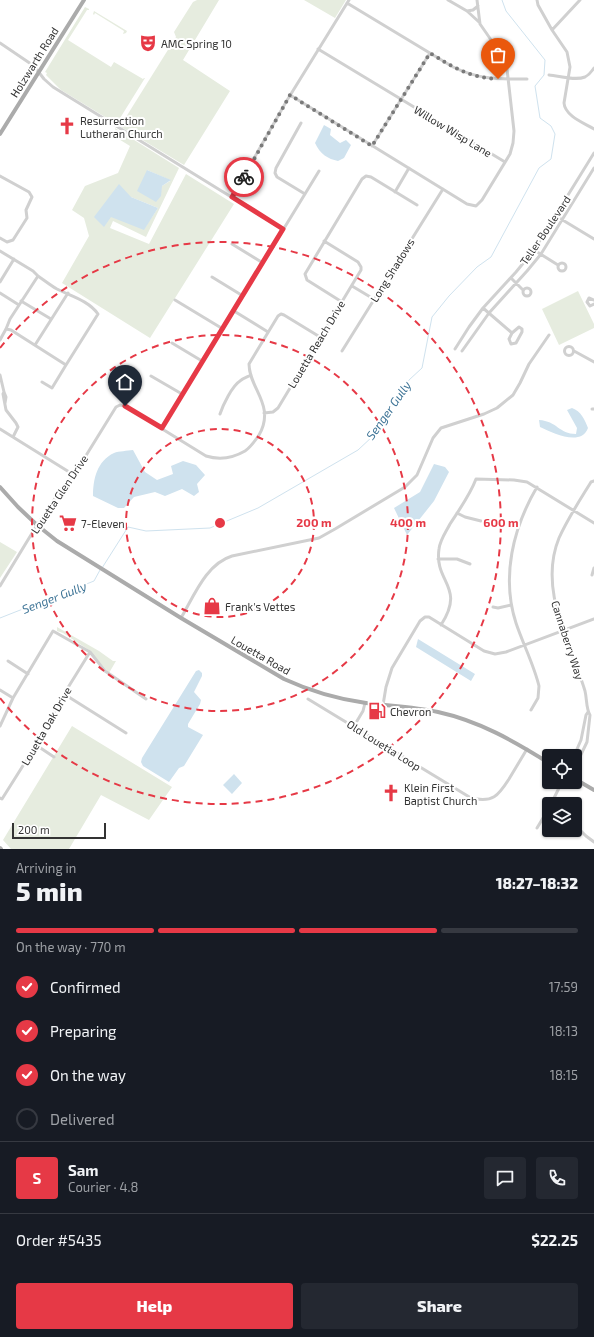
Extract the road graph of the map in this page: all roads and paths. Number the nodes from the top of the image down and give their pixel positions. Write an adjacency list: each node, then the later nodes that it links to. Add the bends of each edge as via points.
1 (84, 0): 15 (main road, Holzwarth Road)
2 (448, 0): 8 (street)
3 (477, 0): 7 (street)
4 (537, 0): 10 (street)
5 (580, 0): 10 (street)
6 (348, 2): 12 (street); 13 (street)
7 (478, 6): 8 (street); 9 (street)
8 (467, 11): 9 (street)
9 (480, 24): 18 (street, via 505,64)
10 (552, 30): 17 (street, via 567,52)
11 (0, 43): 15 (street, via 34,66)
12 (318, 49): 20 (street); 21 (street, Willow Wisp Lane)
13 (430, 53): 18 (street, via 466,74 486,79); 21 (street)
14 (594, 68): 17 (street, via 586,77)
15 (38, 72): 24 (main road, Holzwarth Road); 35 (street, via 53,87)
16 (549, 75): 17 (street)
17 (570, 78): 23 (street, via 564,104 566,110)
18 (509, 79): 19 (street); 27 (street, via 514,138)
19 (527, 79)
20 (290, 95): 25 (street); 35 (street)
21 (401, 99): 25 (street); 27 (street, Willow Wisp Lane)
22 (301, 124): 34 (street, via 275,173 277,177)
23 (594, 129)
24 (0, 134)
25 (372, 146): 28 (street)
26 (594, 153): 37 (street, Teller Boulevard)
27 (505, 162): 32 (street, via 476,206 467,204)
28 (409, 168): 32 (street); 33 (street)
29 (594, 168): 38 (street, Teller Boulevard)
30 (319, 171): 34 (street)
31 (0, 176): 40 (street, via 29,192 32,197 26,210 27,218 13,240 9,242)
32 (443, 189): 83 (street, Long Shadows)
33 (395, 192): 36 (street); 42 (street, via 371,177 364,177)
34 (305, 194): 39 (street)
35 (232, 197): 39 (street)
36 (417, 205)
37 (556, 216): 38 (street); 44 (street, Teller Boulevard)
38 (562, 220): 41 (street); 46 (street, Teller Boulevard)
39 (283, 229): 48 (street)
40 (0, 238)
41 (594, 239)
42 (324, 241): 55 (street, Louetta Reach Drive, via 358,262 360,272); 64 (street, via 304,276)
43 (232, 244): 48 (street)
44 (534, 250): 46 (street); 52 (street, Teller Boulevard)
45 (0, 251): 47 (street)
46 (541, 254): 49 (street); 54 (street, Teller Boulevard)
47 (14, 259): 50 (street); 53 (street)
48 (262, 263): 59 (street)
49 (558, 265)
50 (38, 276): 58 (street); 63 (street)
51 (212, 277): 59 (street)
52 (511, 278): 54 (street); 67 (street, Teller Boulevard)
53 (0, 282)
54 (517, 283): 56 (street); 69 (street, Teller Boulevard)
55 (352, 286): 60 (street); 64 (street, Louetta Reach Drive)
56 (524, 290)
57 (0, 293): 65 (street)
58 (68, 293): 70 (street); 88 (street, via 96,310 98,314)
59 (242, 296): 68 (street)
60 (372, 298)
61 (594, 298): 66 (street, via 588,299 587,302 590,306)
62 (176, 300): 72 (street)
63 (21, 301): 65 (street); 70 (street)
64 (342, 302): 76 (street, Louetta Reach Drive)
65 (19, 304): 71 (street)
66 (594, 304)
67 (483, 308): 69 (street); 78 (street, Teller Boulevard)
68 (234, 311): 72 (street); 73 (street)
69 (489, 313): 74 (street); 80 (street, Teller Boulevard)
70 (51, 319): 81 (street)
71 (6, 329): 77 (street); 81 (street)
72 (223, 329): 86 (street)
73 (268, 332): 76 (street, via 281,314); 90 (street, via 250,361)
74 (512, 333): 74 (street, via 518,327 522,328 523,331 513,344 509,339)
75 (549, 335): 115 (street, via 509,399 484,414 445,426 437,432 417,475 409,484 319,538 232,556 220,561 208,571)
76 (320, 337): 94 (street, Louetta Reach Drive, via 278,408 273,412)
77 (0, 339)
78 (461, 339): 80 (street); 82 (street, Teller Boulevard)
79 (172, 343): 86 (street)
80 (467, 344): 84 (street, Teller Boulevard)
81 (35, 345): 88 (street)
82 (455, 349)
83 (342, 351)
84 (462, 351)
85 (574, 351): 87 (street)
86 (202, 361): 93 (street)
87 (594, 362)
88 (66, 365): 92 (street, via 52,388)
89 (0, 374): 98 (street, via 6,410 18,427)
90 (251, 375): 94 (street); 95 (street, via 236,384)
91 (152, 376): 93 (street)
92 (42, 382)
93 (182, 394): 96 (street)
94 (264, 413): 96 (street, via 261,431 254,442 243,452 228,457 206,456)
95 (220, 414)
96 (162, 428): 99 (street, Louetta Glen Drive, via 120,405)
97 (0, 429): 98 (street)
98 (13, 437): 99 (street)
99 (74, 475): 107 (street, Louetta Glen Drive)
100 (593, 482): 103 (street, Cannaberry Way)
101 (0, 487): 107 (main road, Louetta Road)
102 (537, 487): 103 (street); 104 (street, via 521,480 476,479); 113 (street, via 523,515 513,549 509,578)
103 (574, 510): 106 (street); 118 (street, Cannaberry Way, via 559,538 552,567 552,588)
104 (457, 513): 105 (street); 108 (street, via 440,543)
105 (481, 521)
106 (594, 523)
107 (37, 525): 112 (street, Louetta Glen Drive); 115 (main road, Louetta Road, via 57,541)
108 (438, 559): 109 (street, via 458,559); 117 (street, via 451,598 449,611)
109 (470, 564)
110 (594, 568): 111 (street)
111 (592, 575)
112 (0, 586)
113 (512, 605): 114 (street); 119 (street)
114 (493, 607)
115 (181, 618): 128 (main road, Louetta Road, via 273,674 314,691)
116 (594, 619): 118 (street)
117 (441, 625): 119 (street, via 489,654 501,654); 129 (street, via 425,617 416,629 392,668)
118 (563, 631): 119 (street); 131 (street, Cannaberry Way, via 585,690)
119 (524, 646): 130 (street, via 540,686 538,698)
120 (90, 652): 122 (street, via 53,631); 124 (street, Louetta Oak Drive); 126 (street, via 105,671)
121 (8, 661): 122 (street)
122 (28, 674): 125 (street)
123 (0, 690): 125 (street)
124 (64, 694): 137 (street); 138 (street, Louetta Oak Drive)
125 (14, 698): 132 (street)
126 (146, 699)
127 (308, 699): 133 (street, Old Louetta Loop)
128 (365, 703): 129 (main road, Louetta Road); 133 (street)
129 (384, 705): 139 (main road, Louetta Road, via 439,712 463,719 490,729)
130 (531, 710)
131 (588, 712): 134 (street, Cannaberry Way); 135 (street, Cannaberry Way)
132 (1, 723)
133 (354, 726): 139 (street, Old Louetta Loop, via 463,794 478,800 489,799 499,793)
134 (584, 726): 135 (street); 140 (street, Cannaberry Way)
135 (590, 727): 136 (street); 141 (street, Cannaberry Way)
136 (594, 728)
137 (126, 733)
138 (36, 745): 142 (street); 146 (street, Louetta Oak Drive)
139 (527, 749): 143 (main road, Louetta Road)
140 (577, 749)
141 (582, 752)
142 (54, 756)
143 (542, 759)
144 (582, 783): 145 (main road)
145 (594, 790)
146 (1, 798)
147 (542, 820): 148 (street)
148 (537, 828)
149 (582, 832): 150 (street)
150 (594, 842)

